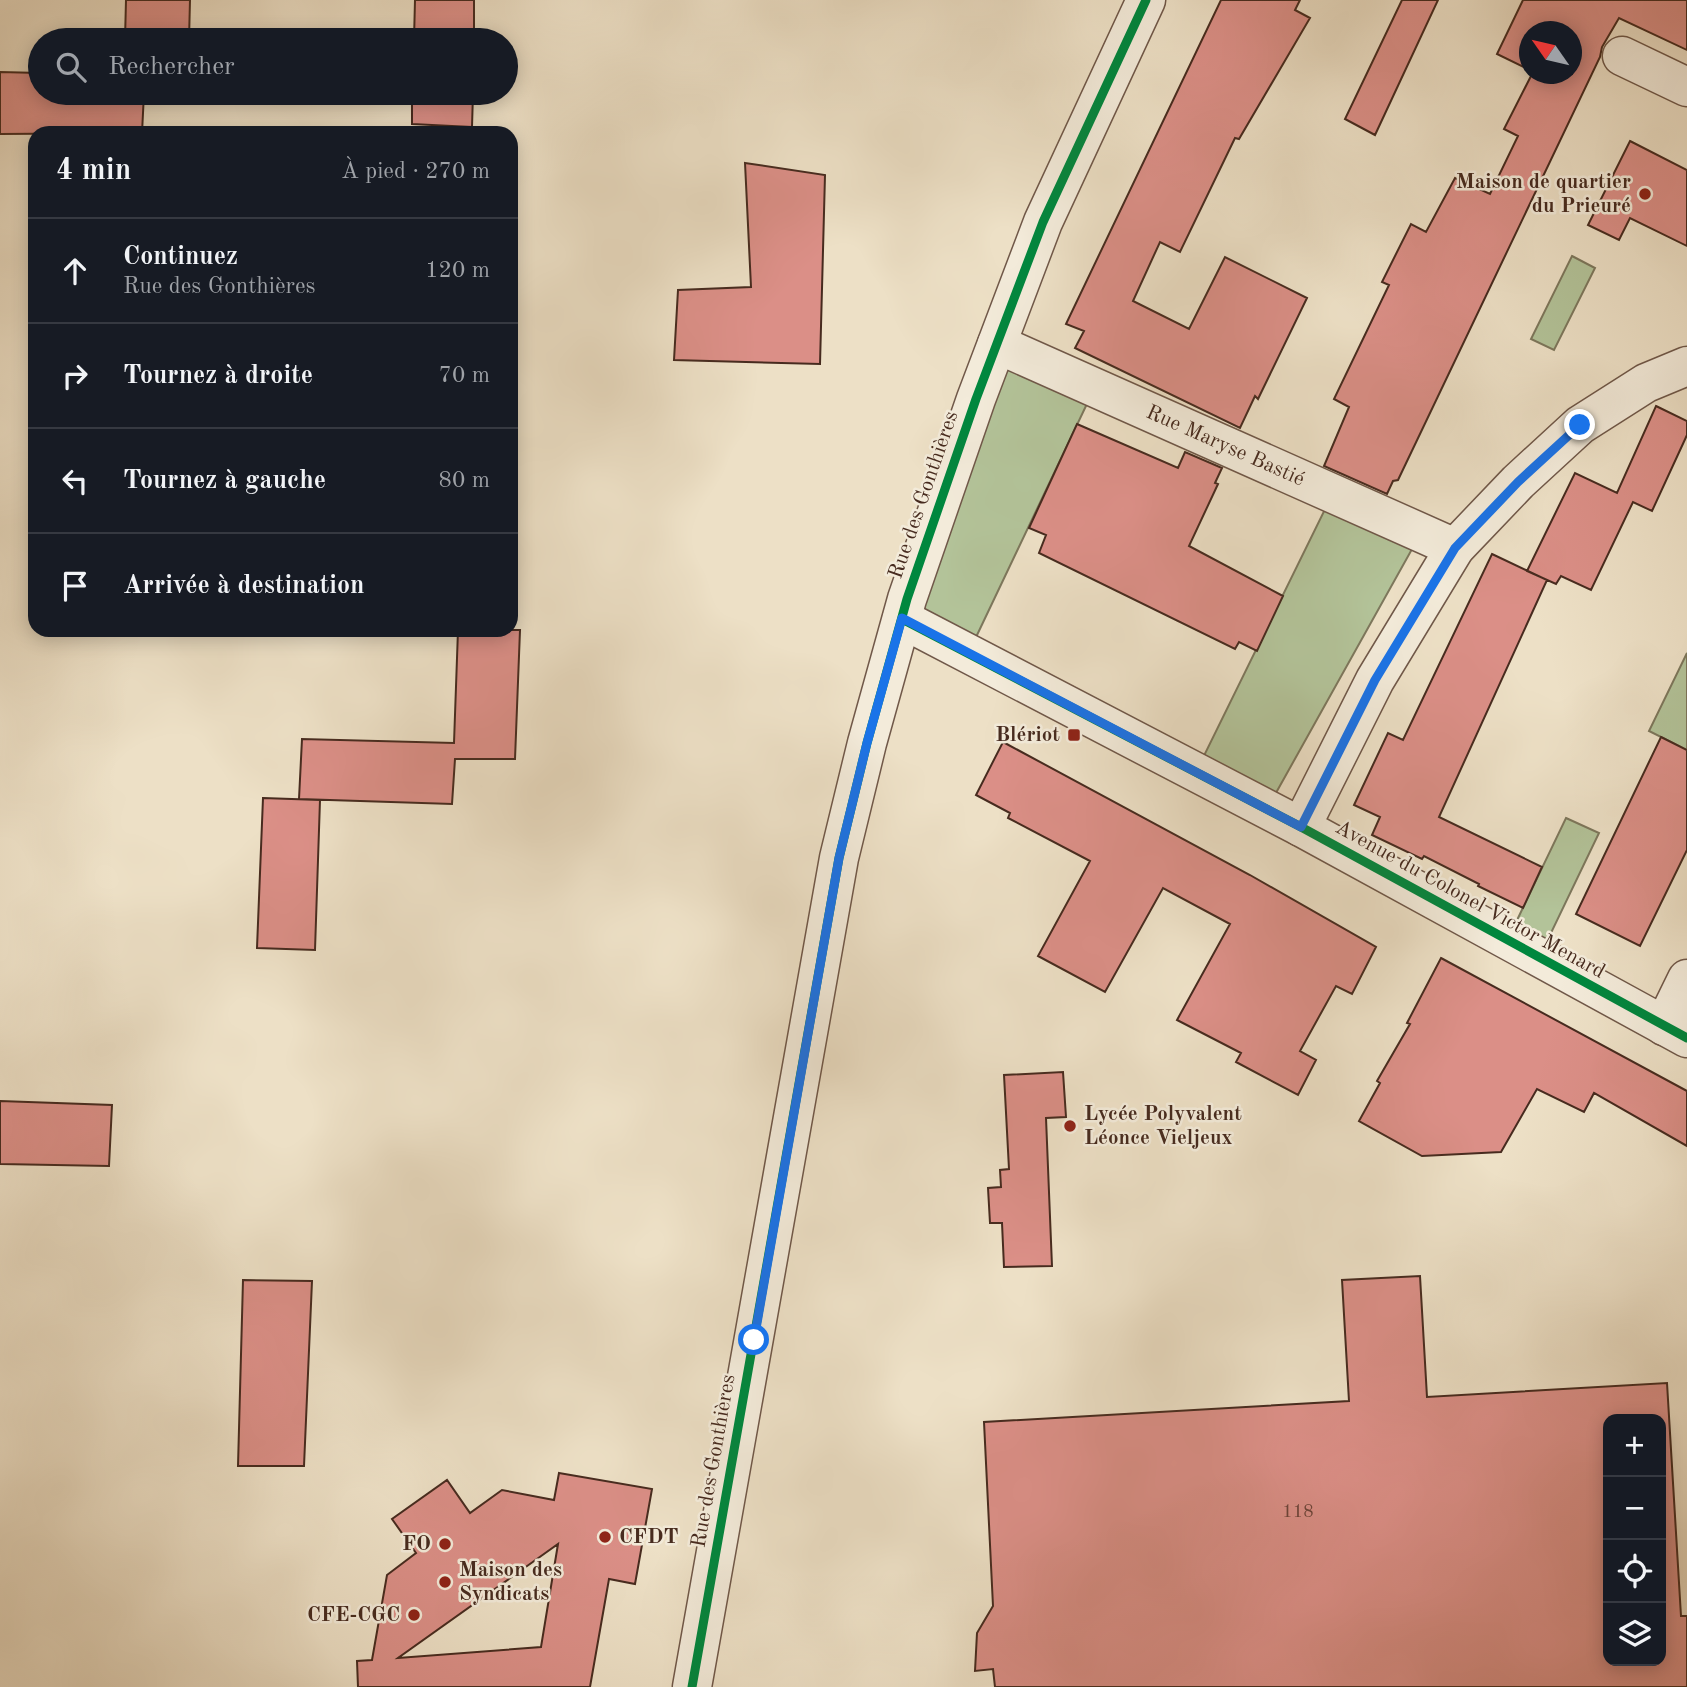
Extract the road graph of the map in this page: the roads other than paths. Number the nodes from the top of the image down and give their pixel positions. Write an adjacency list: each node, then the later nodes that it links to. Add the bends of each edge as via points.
1 (1146, 0): 4 (street, Rue des Gonthières, via 1043,222)
2 (1622, 56): 3 (street)
3 (1687, 87)
4 (997, 344): 6 (street, Rue Maryse Bastié); 7 (street, Rue des Gonthières)
5 (1687, 366): 6 (street, via 1646,383 1580,425)
6 (1455, 548): 8 (street, via 1375,680)
7 (902, 618): 8 (street, Avenue du Colonel Victor Menard); 11 (street, Rue des Gonthières, via 839,858)
8 (1301, 827): 10 (street, Avenue du Colonel Victor Menard)
9 (1687, 979): 10 (street)
10 (1676, 1032)
11 (692, 1687)

